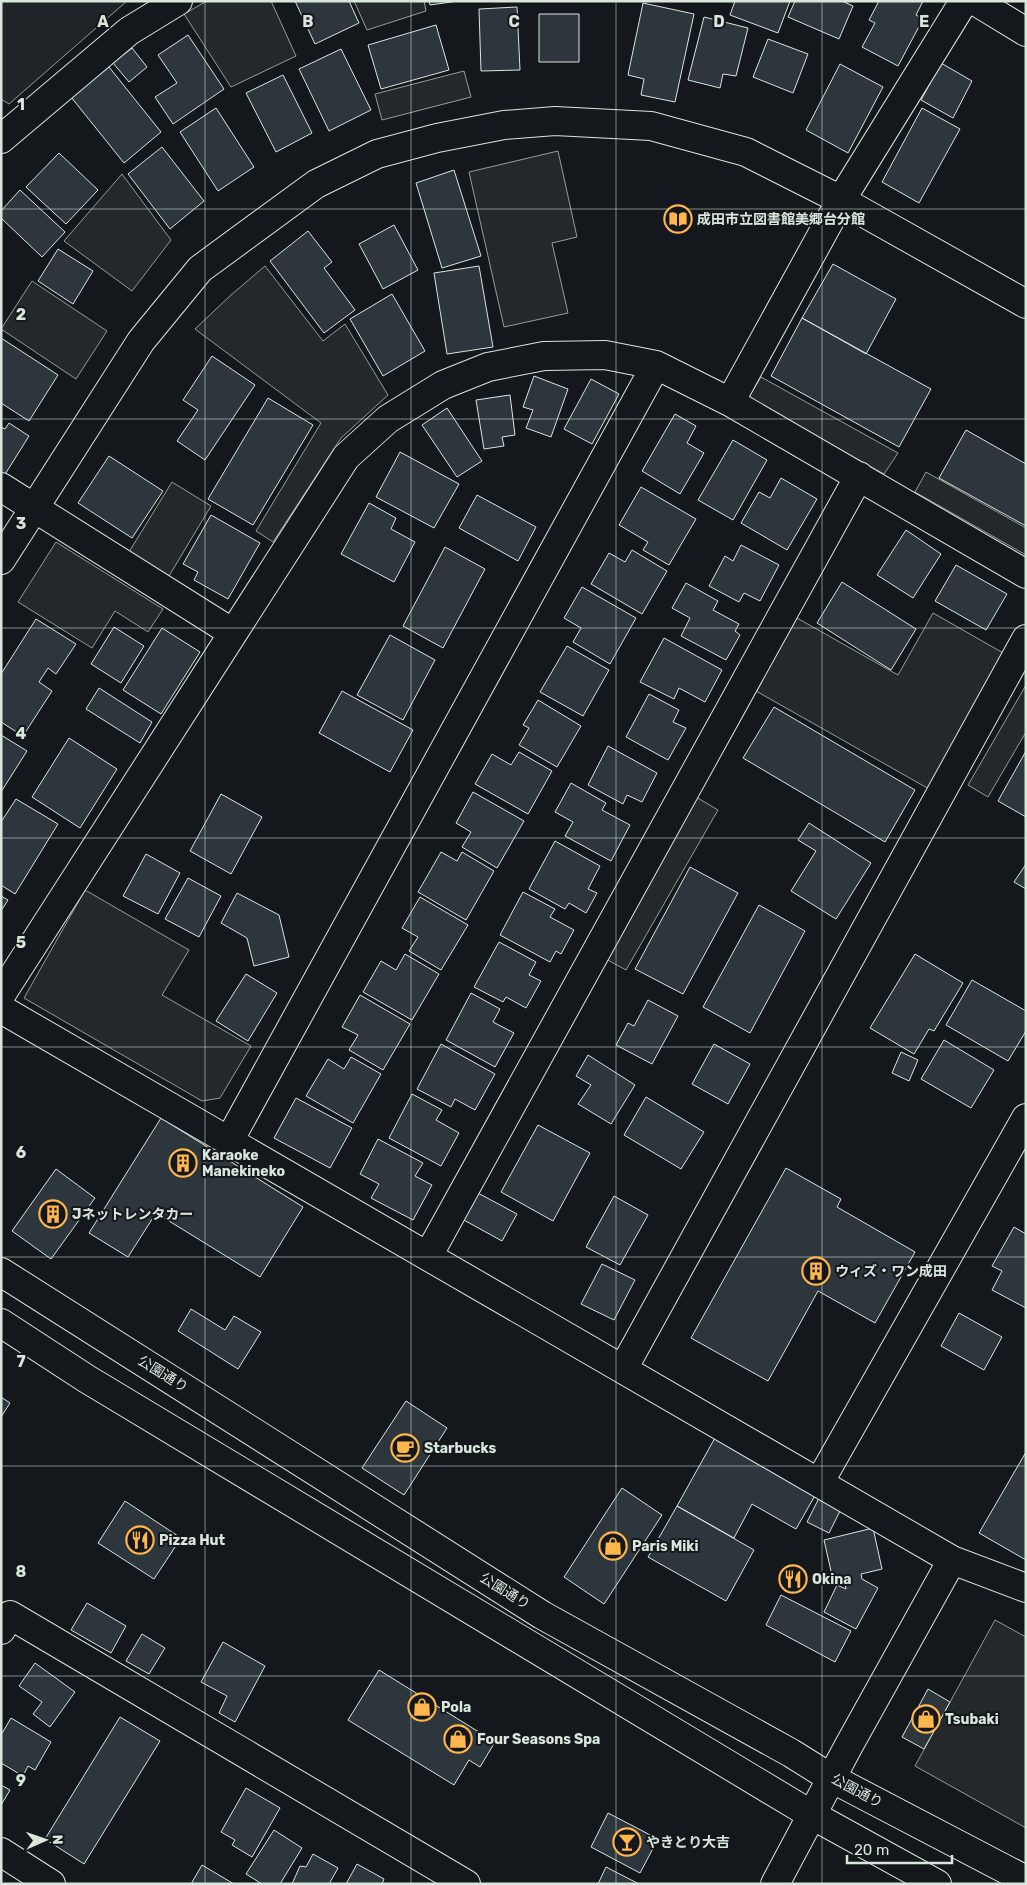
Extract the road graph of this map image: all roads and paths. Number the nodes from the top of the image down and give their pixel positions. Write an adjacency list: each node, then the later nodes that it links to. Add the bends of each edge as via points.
1 (178, 1): 5 (street, via 129,31)
2 (964, 1): 6 (street)
3 (975, 1): 4 (street)
4 (1026, 32)
5 (6, 126)
6 (841, 200): 7 (street); 9 (street); 12 (street, via 746,152 651,126 555,121 504,125 378,154 316,184 200,269 141,341)
7 (1026, 304)
8 (656, 366): 9 (street); 15 (street, via 604,355 544,356 506,363 443,385 388,419 346,457); 20 (street)
9 (730, 402): 10 (street)
10 (858, 476): 14 (street); 21 (street)
11 (1, 487): 12 (street)
12 (35, 508): 13 (street); 15 (street)
13 (1, 560)
14 (1026, 574)
15 (233, 633): 17 (street)
16 (1026, 639): 24 (street)
17 (1, 995)
18 (1, 1009): 20 (street)
19 (1026, 1118): 25 (street)
20 (229, 1141): 21 (street)
21 (428, 1256): 24 (street)
22 (1, 1272): 29 (street, 公園通り, via 542,1615)
23 (1, 1323): 30 (street, via 87,1379)
24 (622, 1369): 25 (street)
25 (819, 1483): 26 (street)
26 (952, 1560): 27 (street); 29 (street)
27 (1026, 1588)
28 (1, 1630): 34 (street, via 10,1615)
29 (831, 1778): 30 (street); 32 (street, 公園通り)
30 (812, 1816): 35 (street); 36 (street)
31 (1, 1852): 33 (street)
32 (1026, 1880)
33 (51, 1884)
34 (466, 1884)
35 (775, 1884)
36 (937, 1884)

